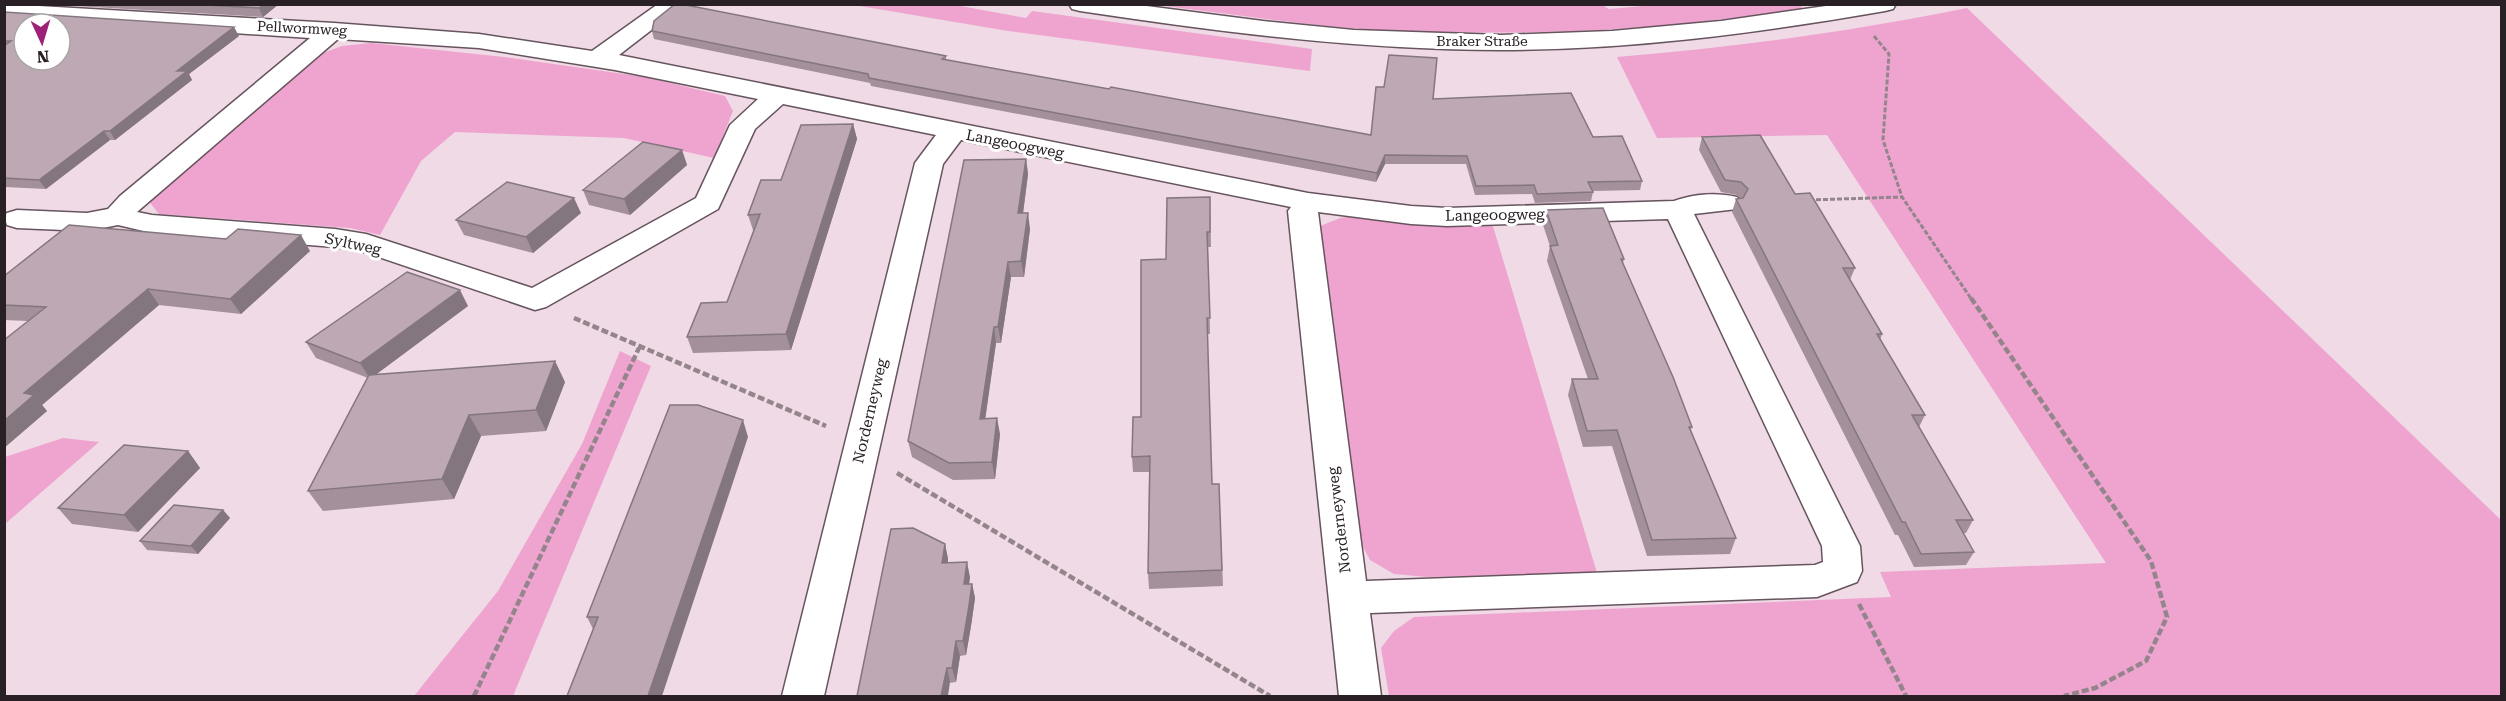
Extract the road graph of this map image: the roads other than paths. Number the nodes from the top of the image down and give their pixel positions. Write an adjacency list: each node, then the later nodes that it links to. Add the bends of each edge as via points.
1 (674, 4): 8 (street)
2 (1080, 4): 3 (street, Braker Straße, via 1214,25 1447,42 1634,38 1769,24)
3 (1885, 4)
4 (4, 11): 5 (street, Pellwormweg)
5 (22, 12)
6 (72, 15): 7 (street, Pellwormweg)
7 (334, 30): 8 (street, Pellwormweg, via 479,40); 14 (street)
8 (597, 59): 9 (street, Langeoogweg)
9 (779, 94): 10 (street, Langeoogweg); 14 (street, Syltweg, via 743,125 708,203 535,300 366,243 152,224)
10 (953, 132): 11 (street, Langeoogweg); 17 (street, Norderneyweg, via 929,163)
11 (1308, 202): 13 (street, Langeoogweg, via 1447,217); 16 (street, Norderneyweg, via 1304,211)
12 (1727, 203): 13 (street, Langeoogweg, via 1694,204)
13 (1678, 210): 16 (street, via 1841,546 1843,571 1817,581)
14 (118, 216): 15 (street, via 87,222)
15 (17, 219)
16 (1348, 598): 18 (street, Norderneyweg)
17 (803, 696)
18 (1360, 696)

